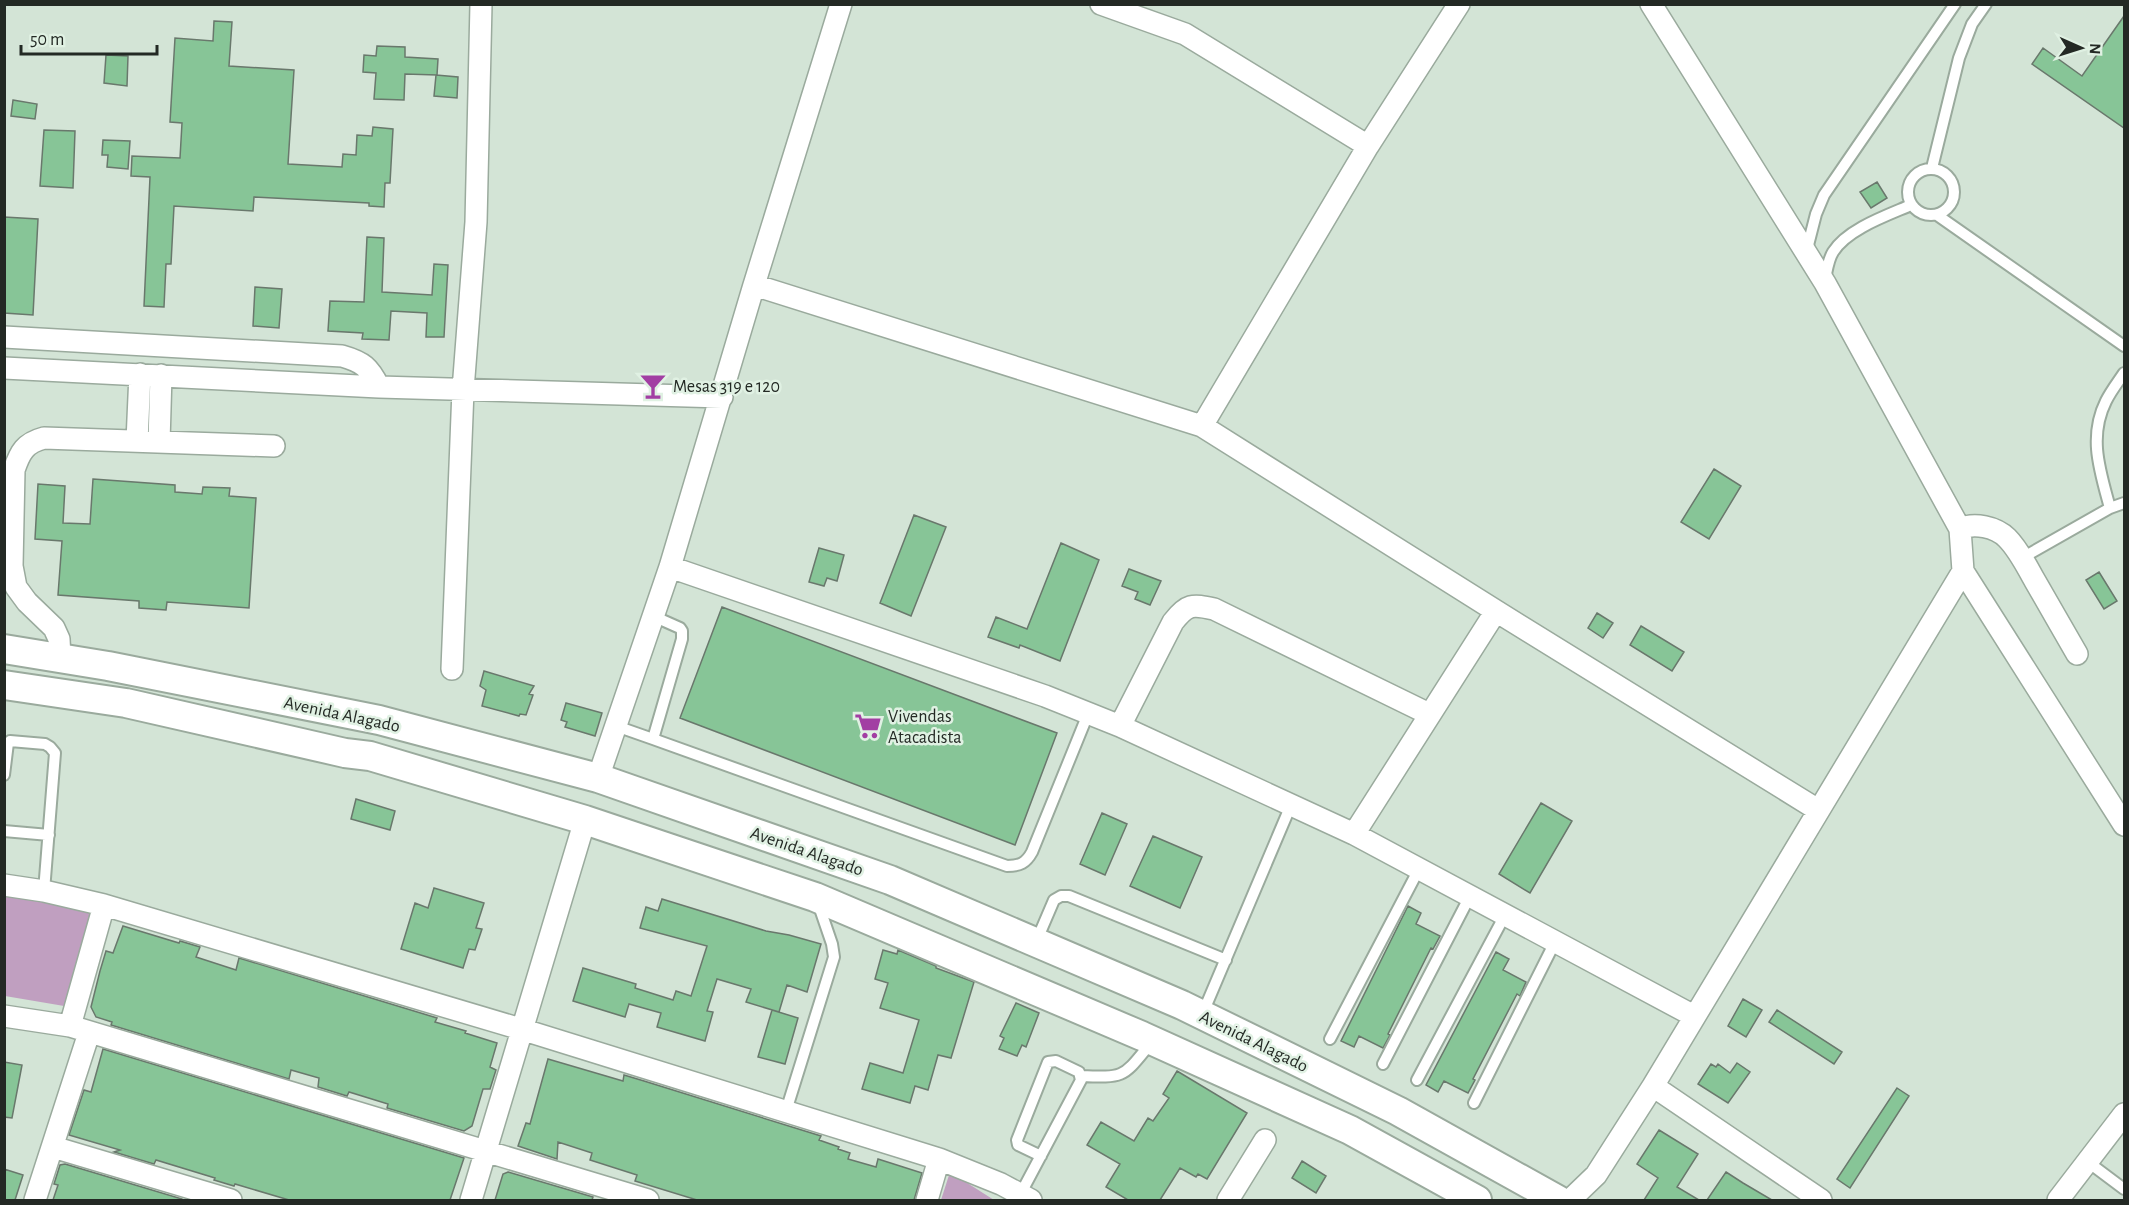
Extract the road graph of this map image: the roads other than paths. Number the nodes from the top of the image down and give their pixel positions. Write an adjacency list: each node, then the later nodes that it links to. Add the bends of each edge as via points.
1 (482, 4): 21 (street, via 476,222)
2 (841, 4): 14 (street)
3 (1101, 4): 8 (street, via 1185,34)
4 (1459, 4): 8 (street)
5 (1651, 4): 12 (street)
6 (1955, 4): 12 (lane, via 1824,195)
7 (1986, 4): 9 (lane, via 1972,24 1959,58)
8 (1368, 146): 23 (street)
9 (1932, 168): 10 (lane, via 1913,177 1908,188); 11 (lane, via 1940,170 1953,183 1954,194 1947,209)
10 (1911, 205): 11 (lane, via 1918,212); 13 (lane, via 1842,241 1827,266)
11 (1937, 215): 16 (lane)
12 (1806, 253): 13 (street)
13 (1825, 283): 29 (street)
14 (754, 285): 22 (street); 23 (street)
15 (4, 337): 20 (street, via 342,356 358,360 371,370)
16 (2124, 346)
17 (4, 368): 19 (street)
18 (2124, 373): 28 (lane, via 2106,401 2095,435)
19 (150, 374): 20 (street); 24 (street); 25 (street)
20 (380, 387): 21 (street)
21 (463, 390): 22 (street); 38 (street)
22 (722, 397): 31 (street)
23 (1202, 426): 33 (street)
24 (137, 441): 25 (street); 37 (street, via 44,438 31,442 18,457 14,470 12,566 16,587 54,628)
25 (159, 442): 26 (street)
26 (274, 446)
27 (2124, 503): 28 (lane)
28 (2110, 508): 30 (lane)
29 (1960, 529): 30 (street, via 1991,529 2007,537); 32 (street)
30 (2022, 558): 36 (street)
31 (670, 567): 34 (street); 40 (street)
32 (1964, 571): 51 (street); 53 (street)
33 (1496, 611): 41 (street); 51 (street)
34 (653, 616): 44 (street); 46 (lane, via 680,628 682,639)
35 (4, 649): 37 (main road, Avenida Alagado)
36 (2077, 654)
37 (60, 658): 42 (main road, Avenida Alagado)
38 (452, 669)
39 (4, 685): 47 (main road, Avenida Alagado, via 126,702)
40 (1088, 714): 45 (street); 46 (lane, via 1032,852 1019,866 1007,866)
41 (1429, 714): 45 (street, via 1214,609 1196,605 1182,610 1173,622); 55 (street)
42 (351, 715): 43 (main road, Avenida Alagado); 47 (main road)
43 (379, 720): 47 (main road); 49 (main road, Avenida Alagado)
44 (616, 726): 46 (lane); 49 (street)
45 (1120, 726): 50 (street)
46 (653, 739)
47 (357, 754): 52 (main road, Avenida Alagado)
48 (4, 775): 56 (lane, via 10,741 45,744 55,753)
49 (598, 778): 64 (main road, Avenida Alagado, via 890,880)
50 (1291, 805): 55 (street); 66 (lane)
51 (1818, 810): 69 (street)
52 (585, 820): 61 (main road, Avenida Alagado); 71 (street)
53 (2124, 825)
54 (4, 831): 56 (lane)
55 (1354, 834): 57 (street)
56 (49, 835): 59 (lane)
57 (1419, 869): 60 (street); 72 (lane)
58 (4, 885): 59 (street)
59 (44, 891): 62 (street)
60 (1470, 896): 63 (street); 74 (lane)
61 (815, 897): 73 (main road, Avenida Alagado); 79 (lane, via 834,957)
62 (104, 905): 70 (street); 71 (street)
63 (1504, 915): 65 (street); 76 (lane)
64 (1036, 942): 66 (lane, via 1054,900 1069,896); 67 (main road, Avenida Alagado)
65 (1555, 942): 69 (street); 78 (lane)
66 (1226, 960): 67 (lane)
67 (1202, 1015): 97 (main road, Avenida Alagado, via 1398,1111)
68 (4, 1016): 70 (street)
69 (1694, 1016): 77 (street)
70 (79, 1030): 82 (street); 83 (street)
71 (524, 1030): 79 (street); 83 (street)
72 (1330, 1039)
73 (1154, 1041): 75 (lane, via 1121,1075); 96 (main road, Avenida Alagado, via 1350,1130)
74 (1383, 1064)
75 (1081, 1076): 84 (lane); 84 (lane, via 1056,1061 1048,1062 1017,1140 1018,1145)
76 (1417, 1080)
77 (1653, 1086): 87 (street); 100 (street)
78 (1474, 1103)
79 (786, 1111): 85 (street)
80 (2124, 1114): 86 (street)
81 (1265, 1140): 95 (street)
82 (53, 1147): 90 (street); 91 (street)
83 (487, 1151): 92 (street); 93 (street)
84 (1041, 1156): 89 (lane)
85 (939, 1159): 89 (street); 94 (street)
86 (2088, 1162): 88 (lane); 101 (street)
87 (1596, 1175): 98 (street); 99 (street)
88 (2124, 1189)
89 (1026, 1197)
90 (36, 1200)
91 (231, 1200)
92 (471, 1200)
93 (648, 1200)
94 (927, 1200)
95 (1228, 1200)
96 (1477, 1200)
97 (1558, 1200)
98 (1570, 1200)
99 (1592, 1200)
100 (1821, 1200)
101 (2060, 1200)

